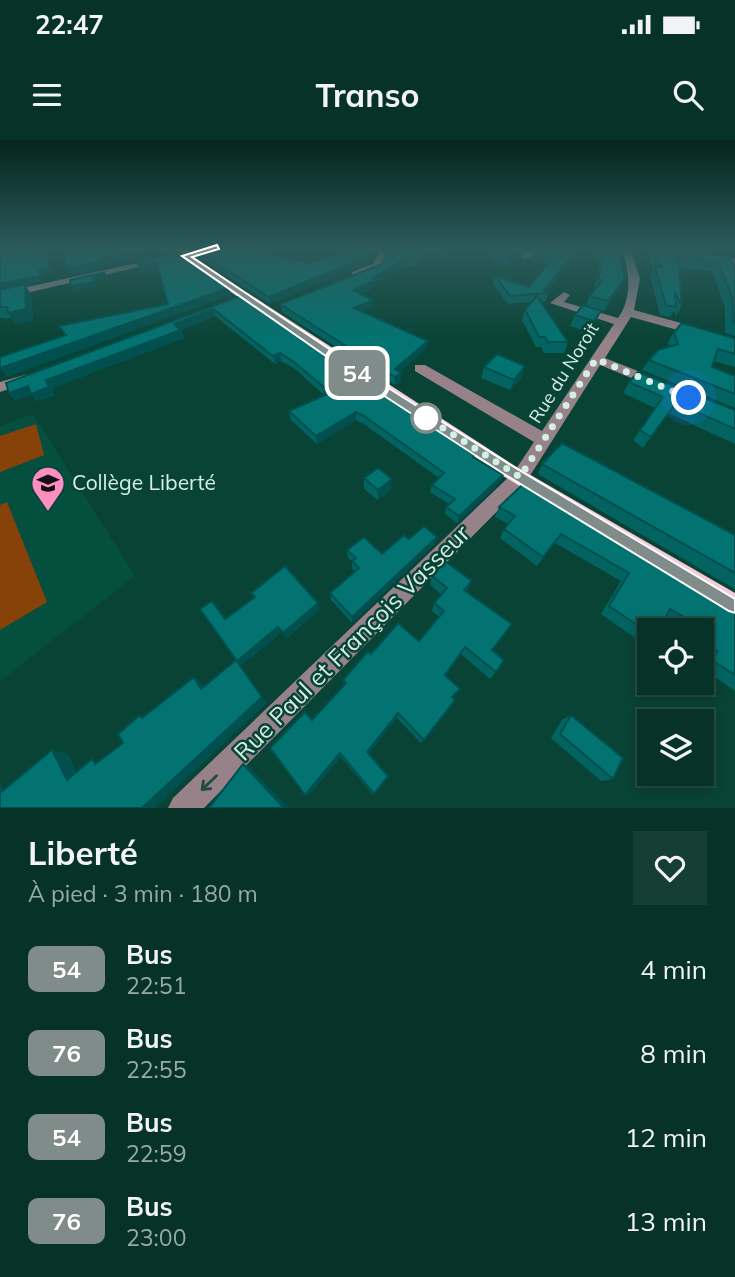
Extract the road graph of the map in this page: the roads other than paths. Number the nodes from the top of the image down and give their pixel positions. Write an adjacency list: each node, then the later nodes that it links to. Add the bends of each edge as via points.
1 (70, 279): 7 (street)
2 (220, 279): 8 (main road)
3 (345, 279): 5 (street)
4 (636, 279): 12 (street, Rue du Noroit)
5 (338, 282)
6 (564, 295): 12 (street, via 556,303)
7 (0, 296)
8 (244, 297): 10 (street); 11 (main road)
9 (287, 303): 11 (street)
10 (225, 304)
11 (265, 312): 20 (main road)
12 (623, 317): 13 (street); 14 (street, Rue du Noroit)
13 (735, 342)
14 (596, 359): 18 (street); 19 (street, Rue du Noroit)
15 (420, 368): 19 (street)
16 (38, 374): 17 (street)
17 (0, 387)
18 (672, 390)
19 (544, 440): 20 (street, Rue du Noroit)
20 (520, 477): 21 (main road); 22 (street, Rue Paul et François Vasseur, one-way to 22)
21 (735, 605)
22 (183, 808)

